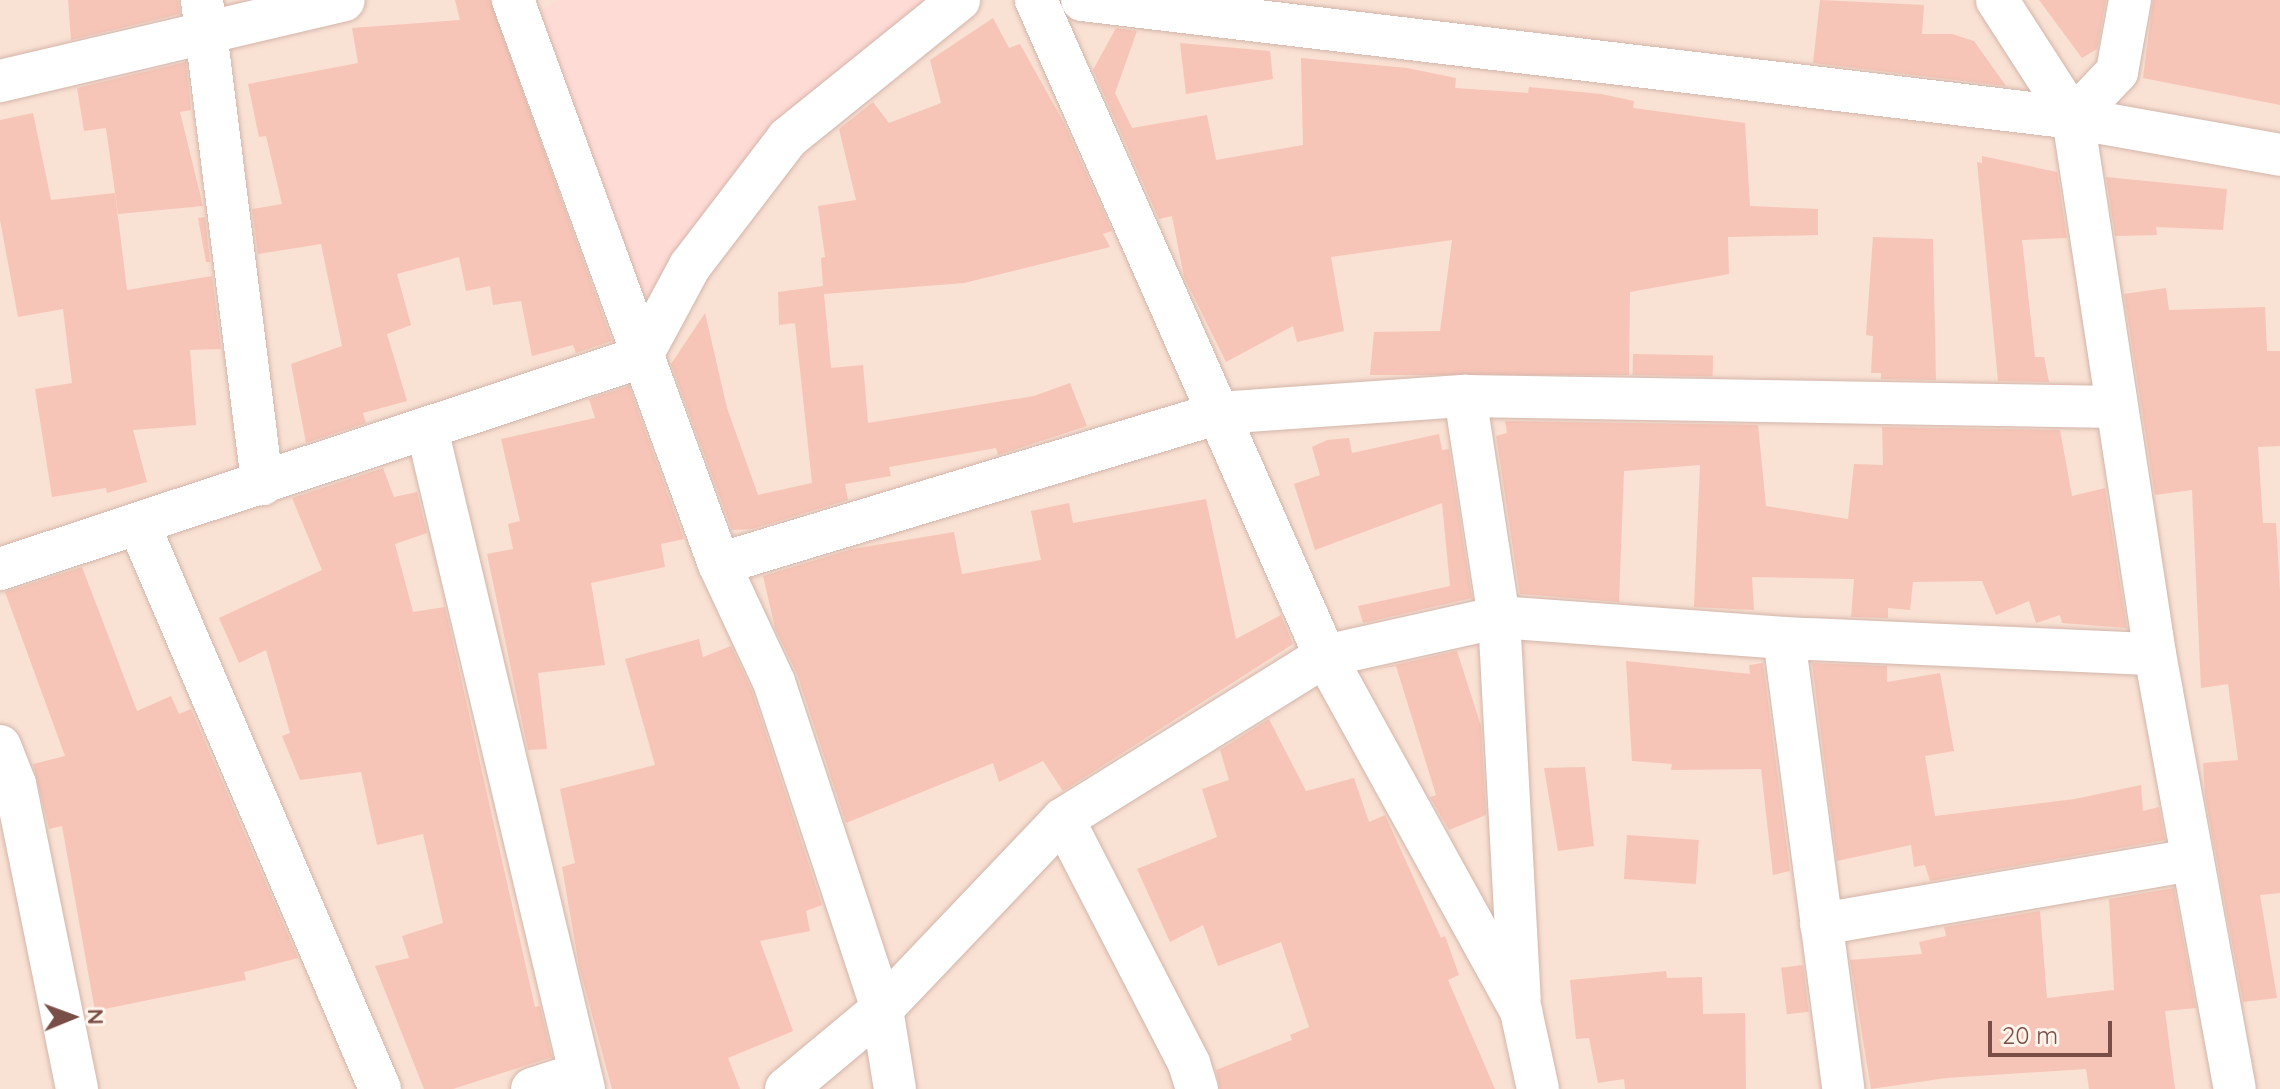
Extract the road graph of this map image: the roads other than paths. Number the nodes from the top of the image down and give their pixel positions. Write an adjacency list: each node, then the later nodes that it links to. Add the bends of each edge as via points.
1 (344, 0): 8 (street)
2 (513, 0): 12 (street)
3 (959, 0): 12 (street, via 788,138 690,266)
4 (1036, 0): 15 (street)
5 (1082, 0): 10 (street)
6 (1997, 0): 10 (street)
7 (2130, 0): 10 (street, via 2117,72)
8 (204, 17): 9 (street); 17 (street)
9 (0, 81)
10 (2073, 118): 11 (street); 14 (street)
11 (2280, 155)
12 (641, 357): 16 (street); 20 (street)
13 (1465, 396): 14 (street); 15 (street); 21 (street)
14 (2116, 407): 23 (street)
15 (1219, 413): 20 (street); 24 (street)
16 (427, 429): 17 (street); 31 (street)
17 (262, 484): 18 (street)
18 (139, 525): 19 (street); 33 (street)
19 (2, 558)
20 (719, 564): 29 (street, via 774,682)
21 (1499, 617): 22 (street); 24 (street); 30 (street)
22 (1784, 638): 23 (street); 28 (street)
23 (2155, 654): 27 (street)
24 (1325, 656): 26 (street); 30 (street)
25 (0, 746): 32 (street, via 15,784)
26 (1063, 819): 29 (street); 37 (street, via 1189,1063)
27 (2193, 860): 28 (street); 40 (street)
28 (1821, 924): 39 (street)
29 (882, 1009): 35 (street); 36 (street)
30 (1521, 1011): 38 (street)
31 (581, 1082): 34 (street)
32 (77, 1089)
33 (380, 1089)
34 (532, 1089)
35 (786, 1089)
36 (895, 1089)
37 (1197, 1089)
38 (1538, 1089)
39 (1843, 1089)
40 (2235, 1089)

